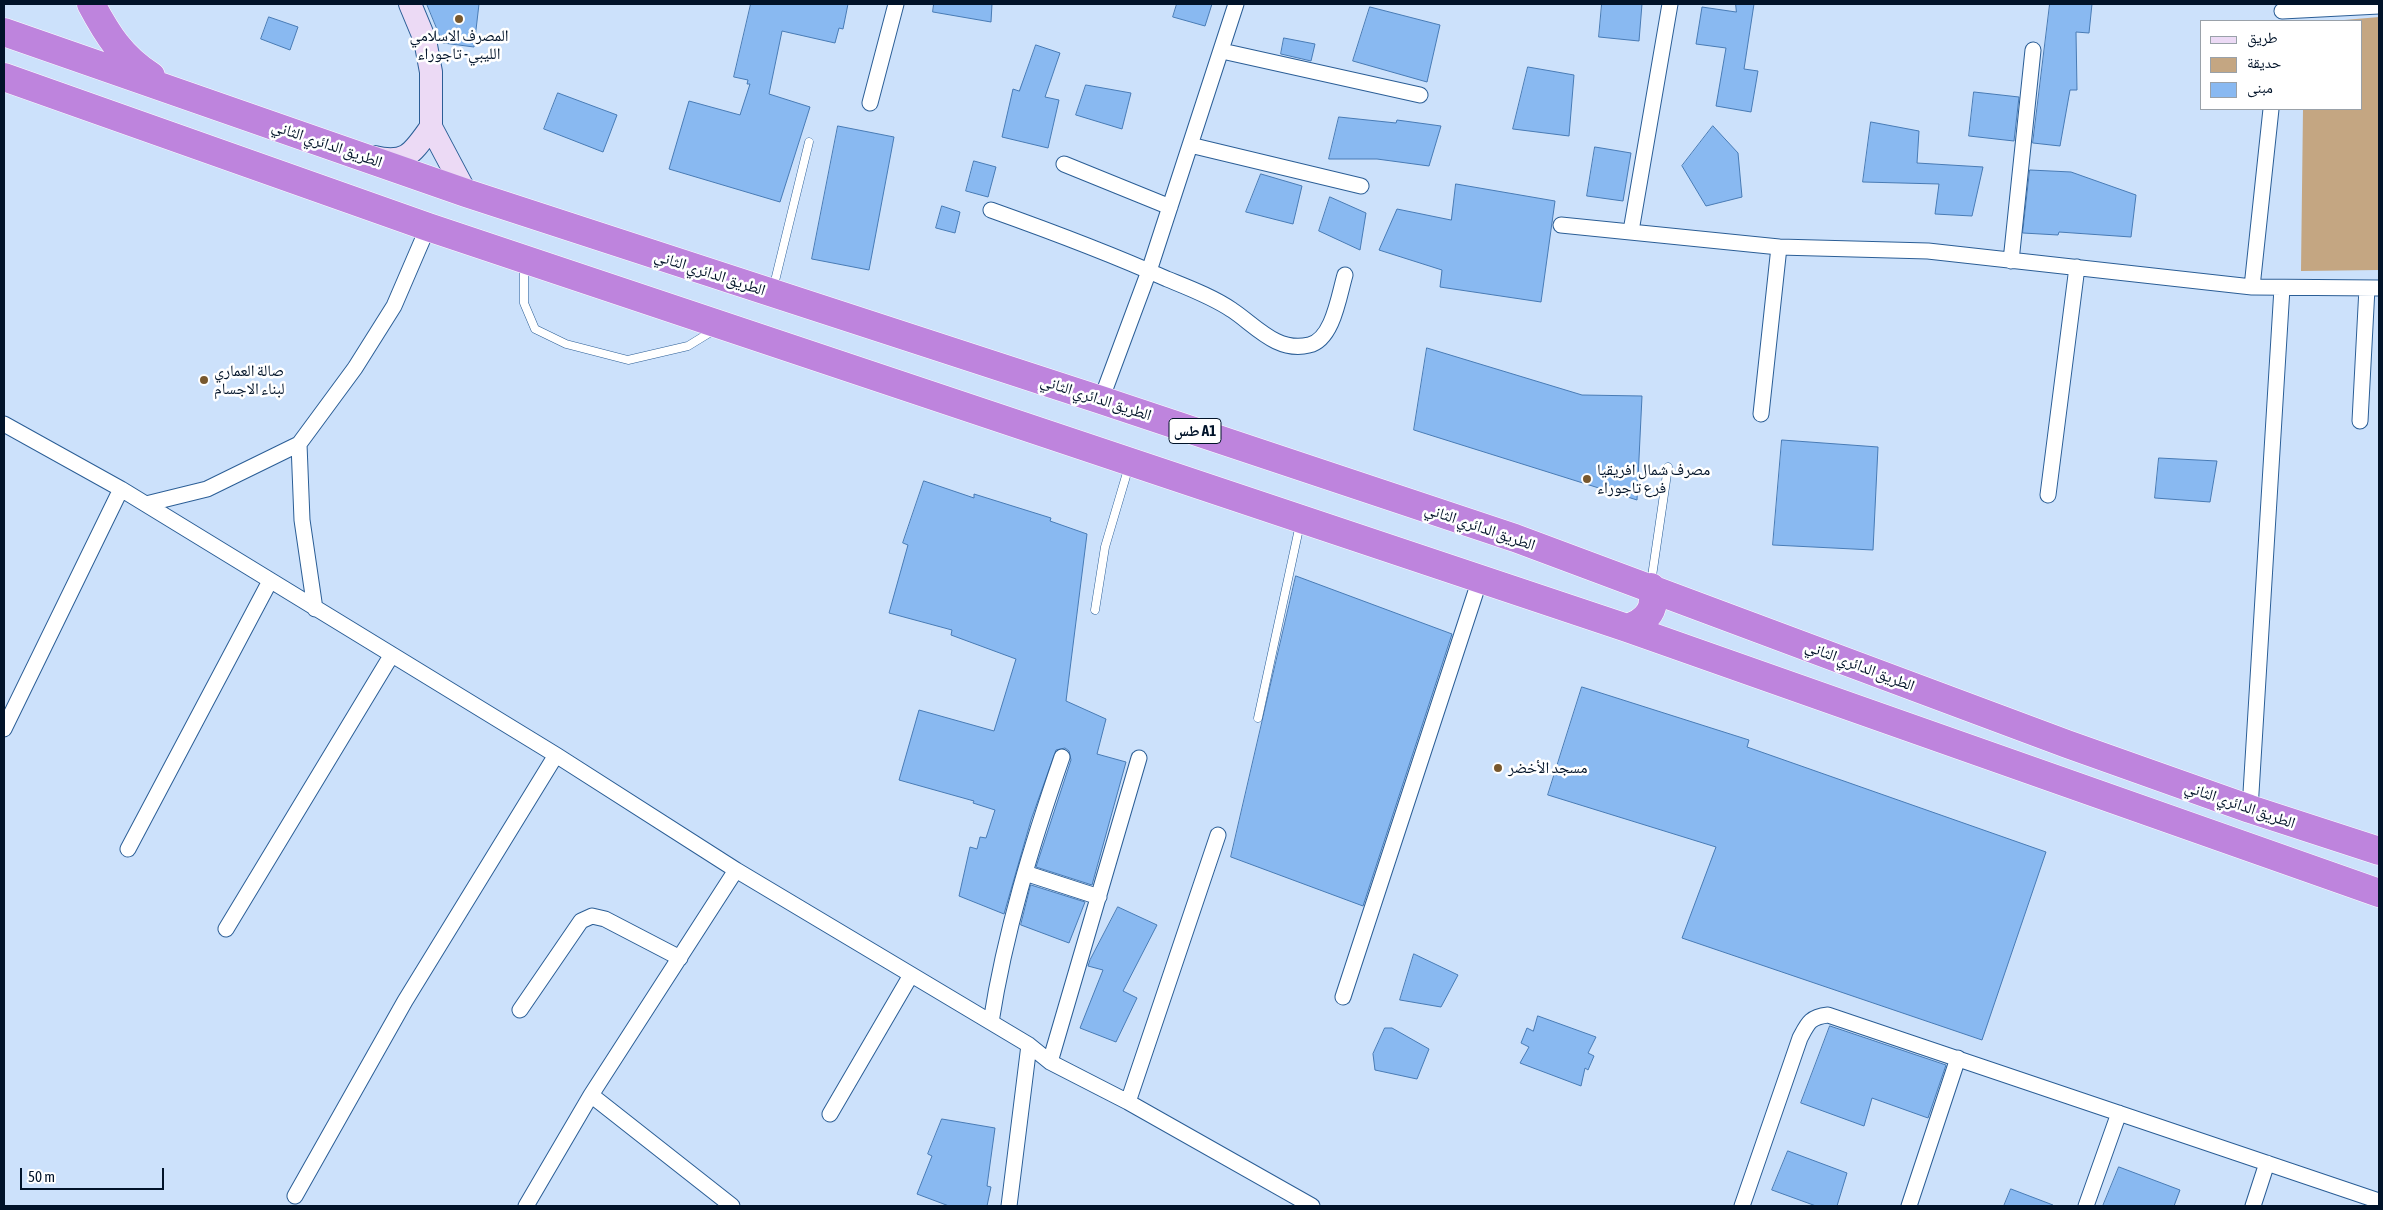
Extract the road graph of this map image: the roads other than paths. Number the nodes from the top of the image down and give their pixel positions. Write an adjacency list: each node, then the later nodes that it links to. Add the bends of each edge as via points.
1 (91, 4): 12 (highway, via 115,44 132,64)
2 (410, 4): 16 (street, via 425,40 431,72)
3 (896, 4): 14 (street)
4 (1236, 4): 10 (street)
5 (1670, 4): 27 (street)
6 (2379, 6): 7 (street)
7 (2282, 12)
8 (4, 32): 12 (highway, الطريق الدائري الثاني / طس A1)
9 (2033, 50): 30 (street)
10 (1222, 51): 13 (street); 18 (street)
11 (4, 77): 26 (highway)
12 (165, 88): 19 (highway, الطريق الدائري الثاني / طس A1)
13 (1420, 95)
14 (870, 103)
15 (2271, 110): 34 (street)
16 (431, 127): 19 (street, via 406,156 392,161); 22 (street)
17 (809, 142): 37 (lane)
18 (1190, 145): 21 (street); 23 (street)
19 (345, 150): 22 (highway, الطريق الدائري الثاني / طس A1)
20 (1064, 164): 23 (street)
21 (1361, 186)
22 (466, 193): 37 (highway, الطريق الدائري الثاني / طس A1)
23 (1170, 207): 32 (street)
24 (990, 210): 32 (street)
25 (1561, 225): 27 (street)
26 (428, 227): 29 (highway); 43 (street, via 394,306 355,368)
27 (1631, 231): 28 (street)
28 (1779, 247): 30 (street, via 1928,251); 40 (street)
29 (524, 259): 38 (highway); 38 (lane, via 524,302 534,329 566,344 628,360 688,346)
30 (2011, 261): 31 (street)
31 (2077, 267): 34 (street); 47 (street)
32 (1149, 271): 33 (street, via 1219,302 1265,336 1292,346 1309,346 1328,331); 39 (street)
33 (1345, 274)
34 (2252, 287): 35 (street)
35 (2282, 288): 36 (street); 64 (street)
36 (2373, 288): 41 (street)
37 (772, 294): 39 (highway, الطريق الدائري الثاني / طس A1)
38 (722, 325): 44 (highway)
39 (1101, 400): 52 (highway, الطريق الدائري الثاني / طس A1, via 1506,535)
40 (1761, 414)
41 (2360, 422)
42 (4, 424): 46 (street)
43 (299, 444): 48 (street, via 207,489); 53 (street, via 302,520)
44 (1130, 462): 49 (highway); 54 (lane, via 1105,547)
45 (1668, 467): 52 (lane)
46 (121, 489): 48 (street); 60 (street)
47 (2048, 495)
48 (146, 504): 51 (street)
49 (1301, 519): 50 (highway); 59 (lane)
50 (1480, 579): 56 (highway); 75 (street)
51 (270, 581): 53 (street); 66 (street)
52 (1651, 587): 55 (highway, الطريق الدائري الثاني / طس A1); 56 (highway, via 1654,602 1648,616)
53 (315, 609): 57 (street)
54 (1095, 610)
55 (1753, 626): 58 (highway, via 1738,642); 64 (highway, الطريق الدائري الثاني / طس A1)
56 (1627, 628): 58 (highway)
57 (391, 656): 61 (street); 72 (street)
58 (1736, 667): 70 (highway)
59 (1258, 718)
60 (4, 729)
61 (556, 755): 68 (street); 86 (street, via 405,1001)
62 (1062, 757): 69 (street)
63 (1139, 758): 71 (street)
64 (2250, 809): 67 (highway, الطريق الدائري الثاني / طس A1)
65 (1218, 835): 82 (street)
66 (128, 849)
67 (2379, 851)
68 (736, 870): 73 (street); 74 (street)
69 (1025, 872): 71 (street); 77 (street, via 999,967)
70 (2379, 893)
71 (1099, 897): 80 (street)
72 (226, 929)
73 (680, 958): 76 (street, via 592,916 581,921); 81 (street)
74 (911, 975): 77 (street); 84 (street)
75 (1343, 997)
76 (520, 1010)
77 (991, 1022): 78 (street)
78 (1029, 1045): 80 (street); 90 (street)
79 (1958, 1058): 83 (street); 92 (street, via 1828,1015 1816,1016 1800,1038); 93 (street)
80 (1050, 1062): 82 (street)
81 (591, 1096): 88 (street); 89 (street)
82 (1128, 1102): 91 (street)
83 (2120, 1113): 85 (street); 94 (street)
84 (830, 1114)
85 (2267, 1163): 87 (street); 95 (street)
86 (295, 1196)
87 (2379, 1201)
88 (526, 1206)
89 (732, 1206)
90 (1009, 1206)
91 (1312, 1206)
92 (1742, 1206)
93 (1909, 1206)
94 (2086, 1206)
95 (2253, 1206)

